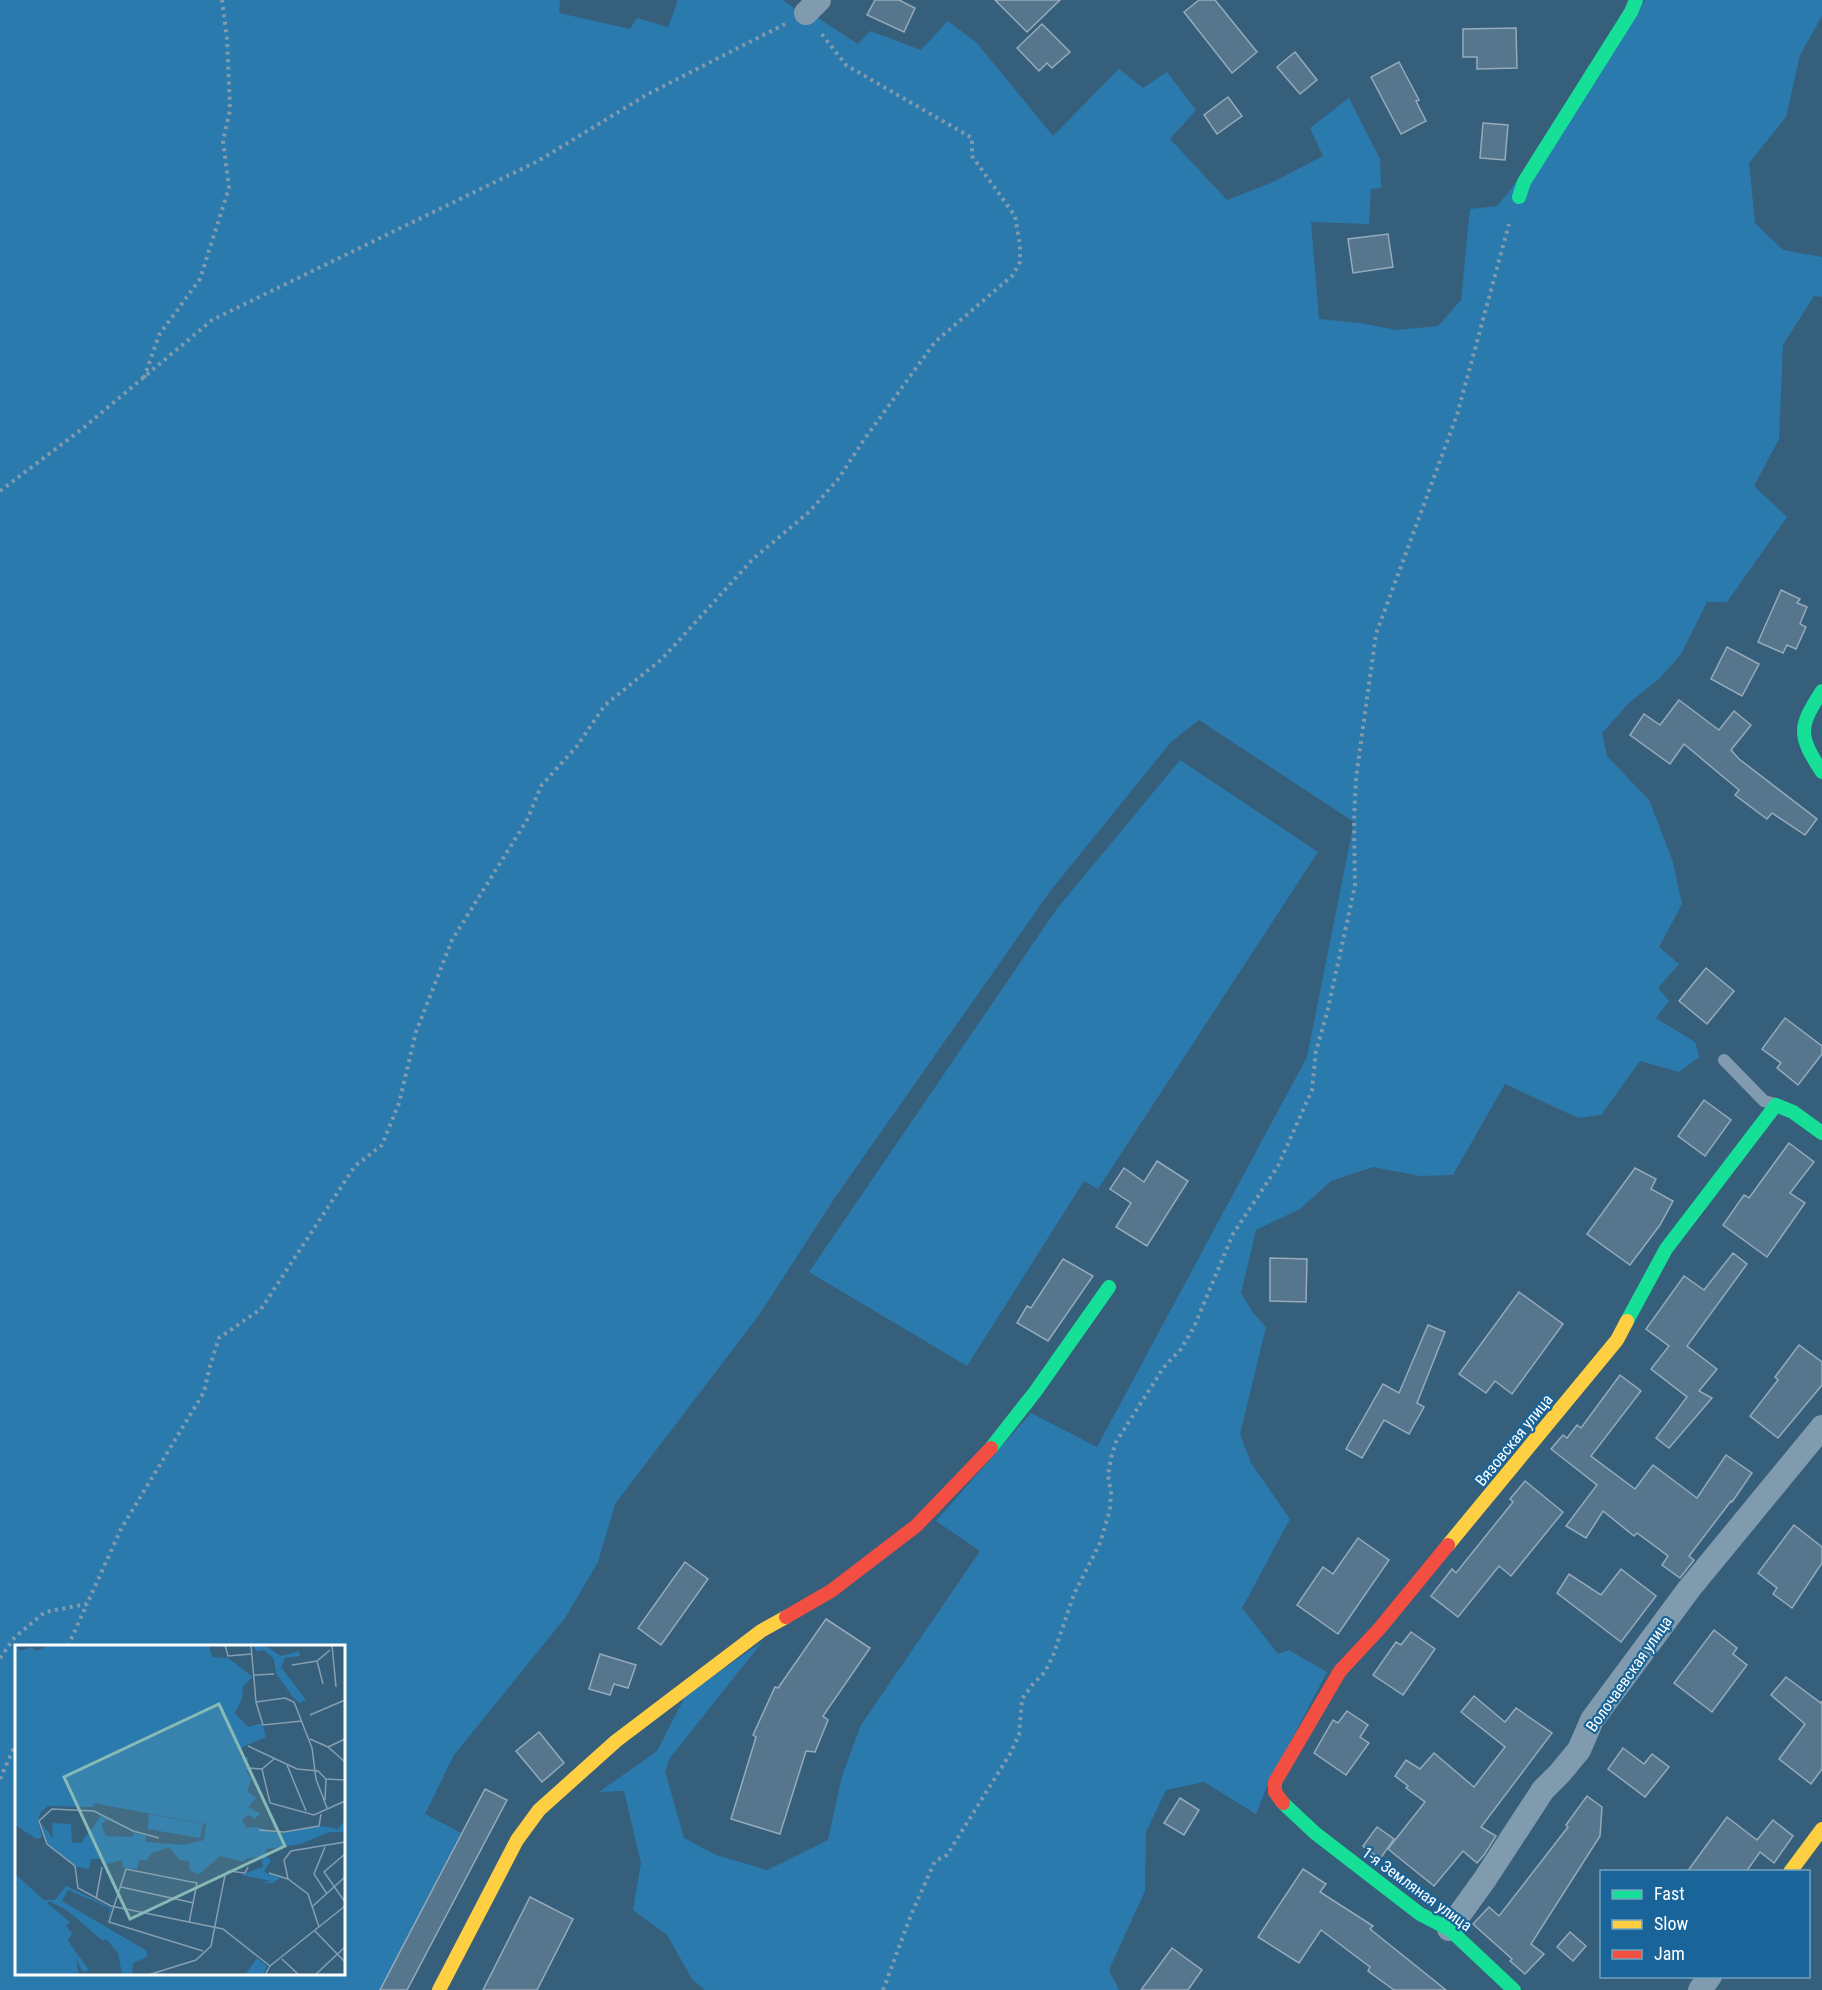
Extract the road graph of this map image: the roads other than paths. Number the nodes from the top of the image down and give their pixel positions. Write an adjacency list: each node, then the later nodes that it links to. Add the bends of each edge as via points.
1 (1636, 0): 2 (street, via 1524,182)
2 (1519, 197)
3 (1822, 691): 4 (street, via 1804,717 1803,732 1807,750)
4 (1822, 772)
5 (1724, 1060): 6 (lane, via 1764,1101)
6 (1776, 1105): 7 (street); 10 (street, Вязовская улица, via 1666,1249 1617,1340 1380,1628 1340,1671 1275,1782)
7 (1822, 1133)
8 (1109, 1287): 15 (street, via 990,1449 916,1526 831,1591 761,1631 616,1741 539,1810 517,1840)
9 (1822, 1427): 13 (street, Волочаевская улица, via 1689,1589 1592,1720 1579,1750 1543,1791)
10 (1275, 1792): 13 (street, 1-я Земляная улица, via 1286,1808 1315,1833 1420,1914)
11 (1822, 1829): 12 (street)
12 (1791, 1870)
13 (1449, 1929): 16 (street, 1-я Земляная улица)
14 (1709, 1978): 17 (street)
15 (439, 1990)
16 (1514, 1990)
17 (1700, 1990)

